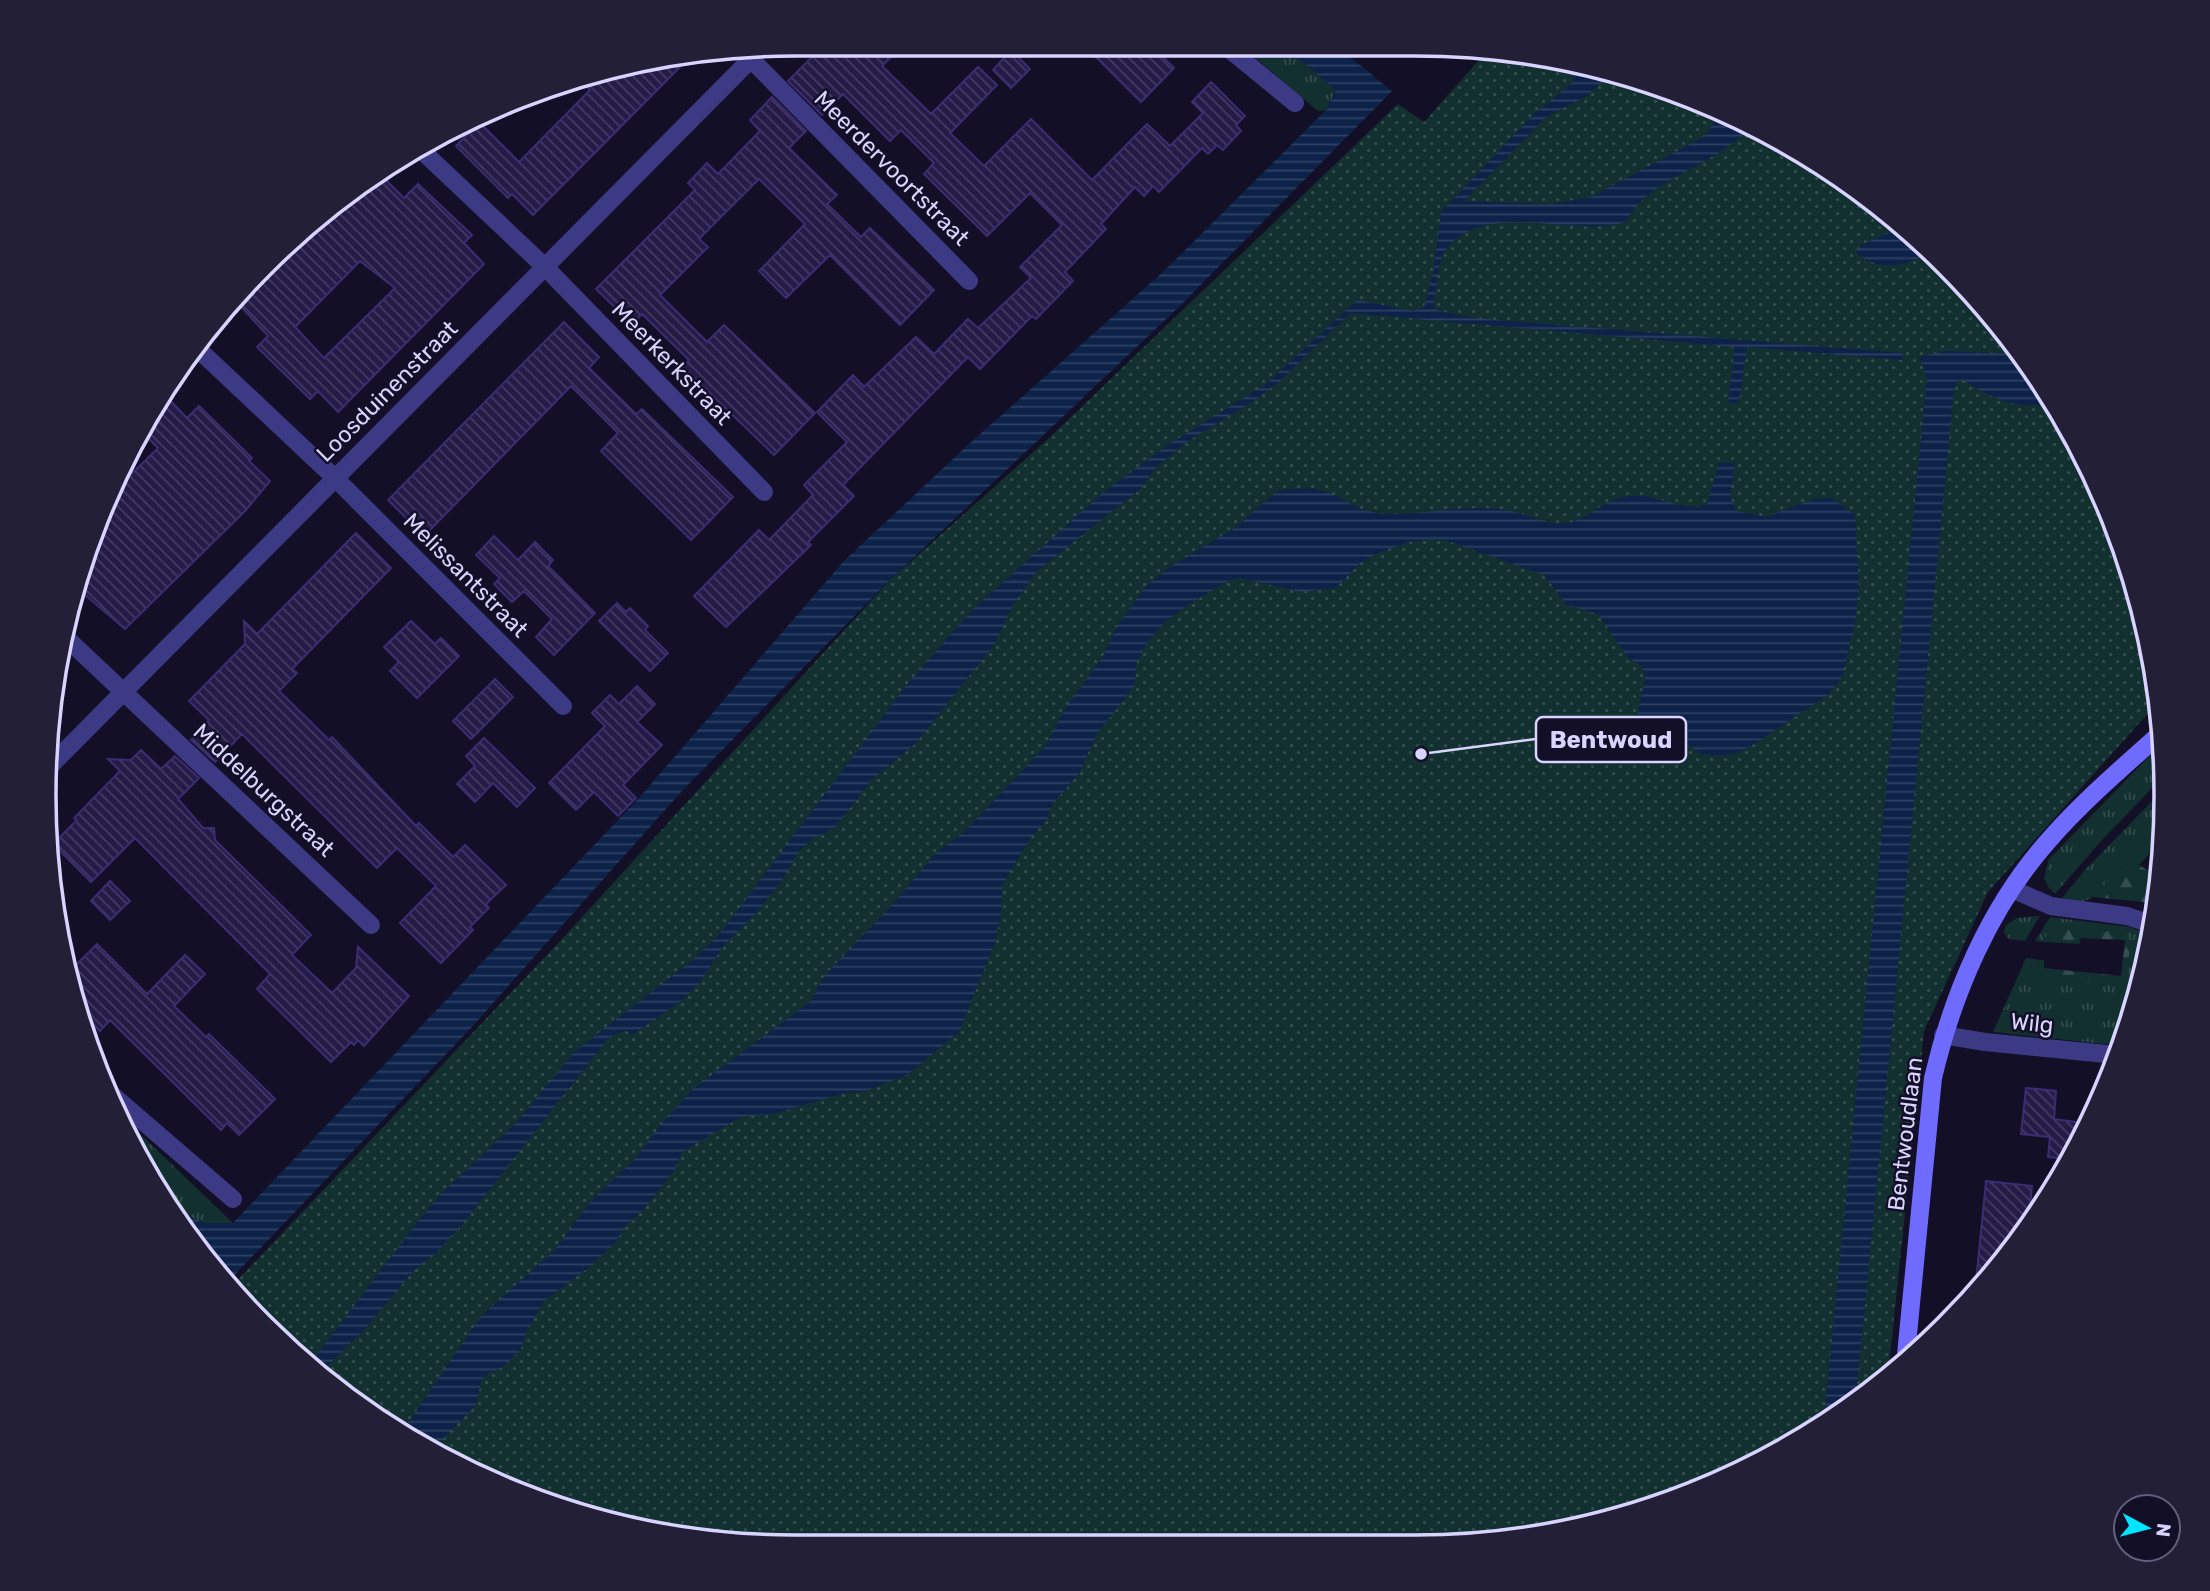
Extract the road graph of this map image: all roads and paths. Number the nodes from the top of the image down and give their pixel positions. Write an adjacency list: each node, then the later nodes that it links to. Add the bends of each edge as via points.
1 (1238, 56): 4 (street)
2 (747, 58): 6 (street, Loosduinenstraat)
3 (756, 58): 7 (street, Meerdervoortstraat)
4 (1295, 103)
5 (426, 155): 6 (street, Meerkerkstraat)
6 (546, 268): 9 (street, Loosduinenstraat); 10 (street, Meerkerkstraat)
7 (969, 281)
8 (203, 354): 9 (street, Melissantstraat)
9 (335, 478): 12 (street, Loosduinenstraat); 13 (street, Melissantstraat)
10 (764, 492)
11 (72, 643): 12 (street, Middelburgstraat)
12 (124, 692): 15 (street, Loosduinenstraat); 18 (street, Middelburgstraat)
13 (563, 706)
14 (2152, 742): 16 (main road, Bentwoudlaan, via 2049,840)
15 (58, 758)
16 (2012, 888): 17 (street, via 2051,906); 19 (main road, Bentwoudlaan, via 1958,993)
17 (2143, 921)
18 (371, 925)
19 (1943, 1035): 20 (street, Wilg); 23 (main road, Bentwoudlaan, via 1933,1079)
20 (2107, 1054)
21 (131, 1120): 22 (street)
22 (233, 1199)
23 (1907, 1347)

